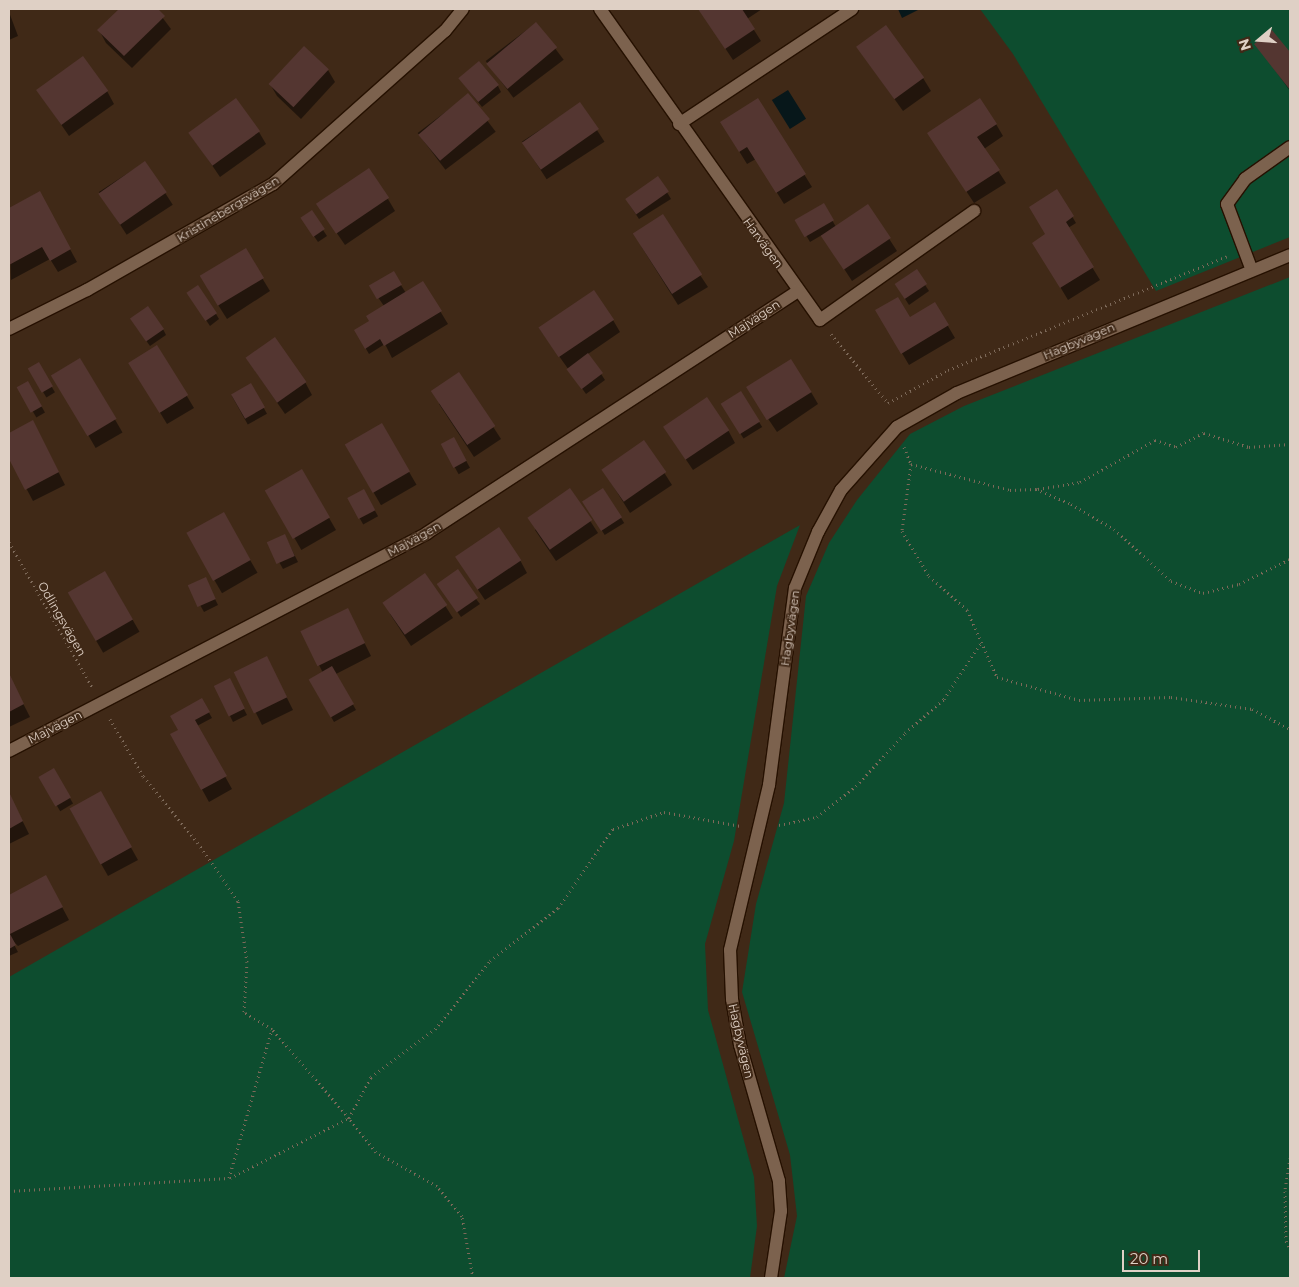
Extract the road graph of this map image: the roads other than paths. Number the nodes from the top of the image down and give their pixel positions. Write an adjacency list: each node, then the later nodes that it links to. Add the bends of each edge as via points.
1 (462, 9): 10 (street, Kristinebergsvägen, via 445,31 274,184 87,290)
2 (600, 9): 4 (street, Harvägen)
3 (852, 9): 4 (street)
4 (679, 124): 9 (street, Harvägen)
5 (1290, 147): 8 (street, via 1245,179 1227,204)
6 (974, 211): 9 (street, Harvägen, via 820,320)
7 (1290, 255): 8 (street, Hagbyvägen)
8 (1251, 268): 12 (street, Hagbyvägen, via 957,393 896,427 841,490 818,532 794,588 769,785 730,950 732,999 740,1045 779,1181 781,1211)
9 (798, 291): 11 (street, Majvägen, via 427,533)
10 (9, 329)
11 (9, 751)
12 (771, 1278)

